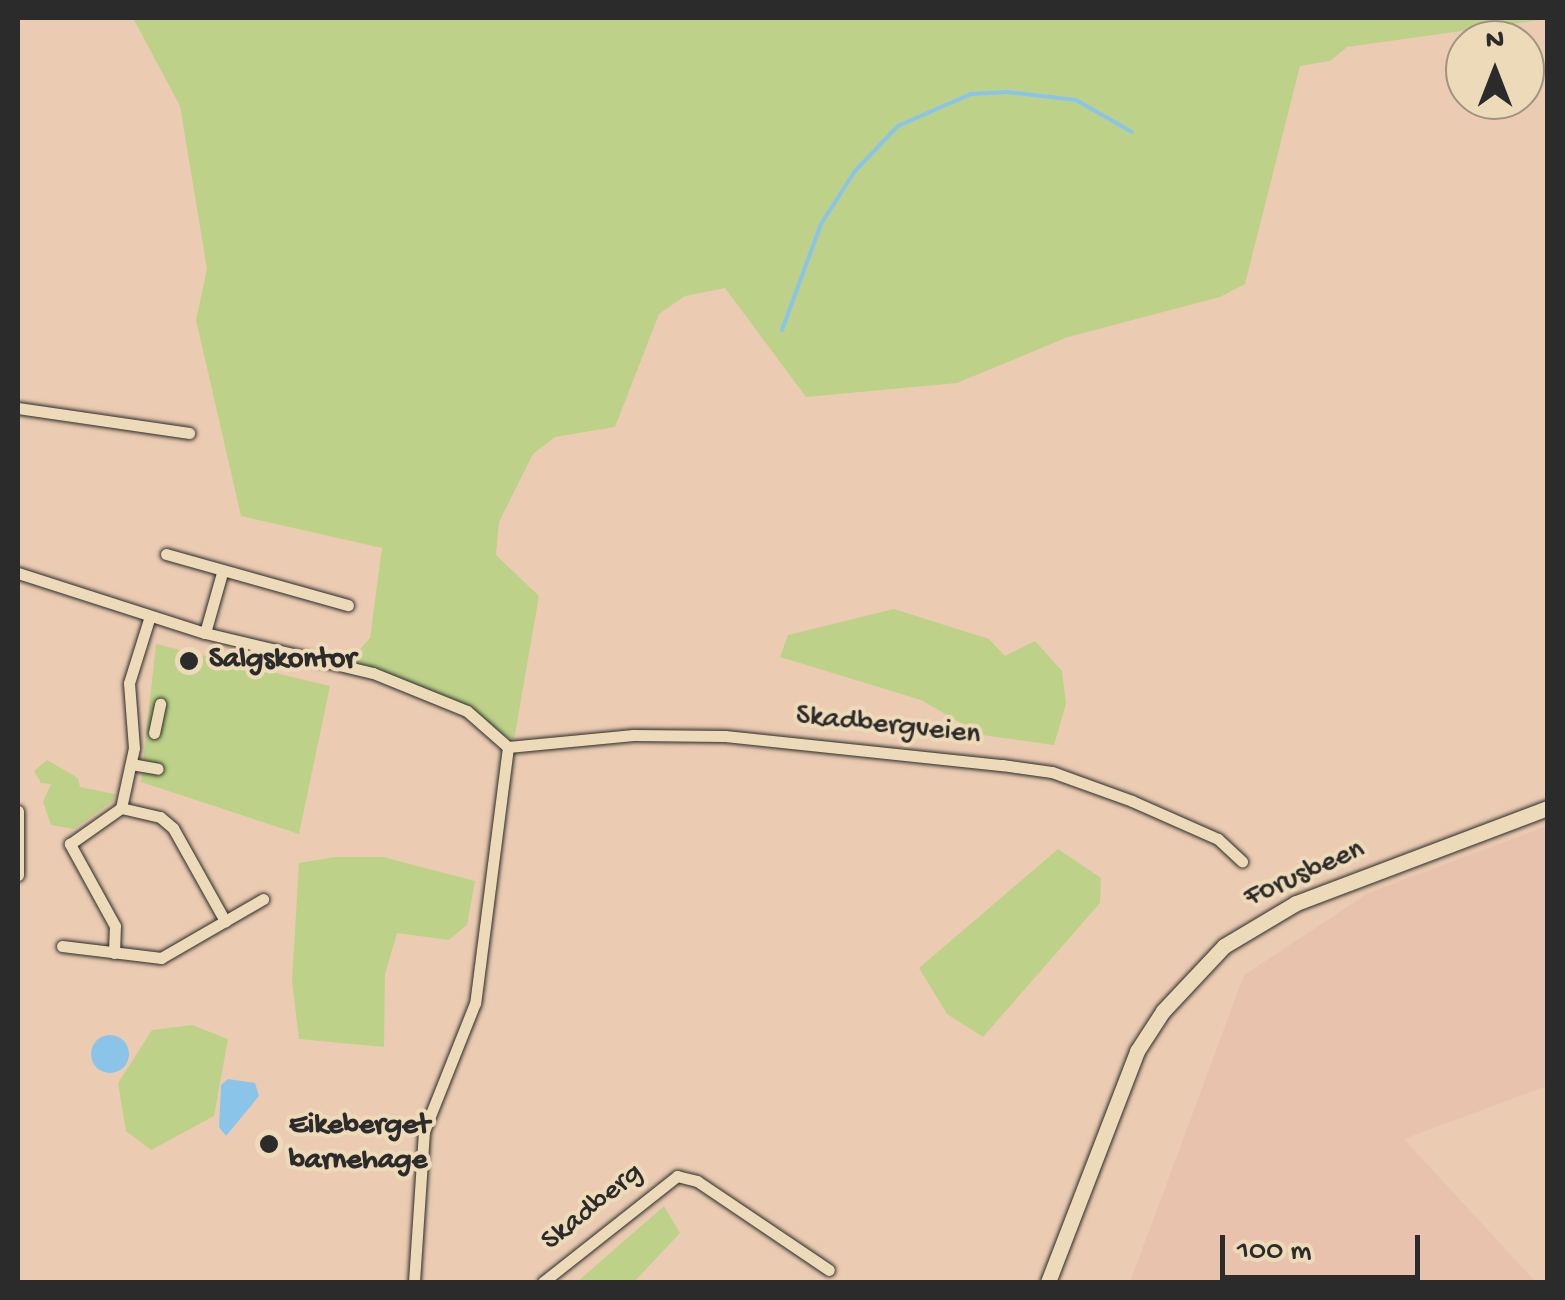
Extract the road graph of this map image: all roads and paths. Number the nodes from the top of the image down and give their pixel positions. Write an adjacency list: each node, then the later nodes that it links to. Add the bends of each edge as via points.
1 (18, 408): 2 (street)
2 (188, 433)
3 (166, 554): 4 (street)
4 (222, 573): 6 (street); 8 (street)
5 (18, 574): 7 (street)
6 (348, 605)
7 (150, 616): 8 (street); 12 (street, via 129,683)
8 (205, 633): 11 (street, via 372,674 466,711)
9 (160, 704): 10 (street)
10 (154, 733)
11 (508, 747): 17 (street, Skadbergveien, via 632,735 726,736 1019,767 1132,800 1218,840); 24 (street, via 475,1004 424,1131)
12 (131, 764): 13 (street); 14 (street)
13 (158, 769)
14 (121, 808): 20 (street, via 167,822); 22 (street, via 70,844 115,926)
15 (1548, 808): 26 (main road, Forusbeen, via 1296,903 1214,957 1163,1011 1137,1051)
16 (18, 811): 18 (street)
17 (1242, 860)
18 (18, 875)
19 (262, 898): 20 (street)
20 (225, 921): 22 (street, via 161,958)
21 (62, 946): 22 (street)
22 (114, 953)
23 (829, 1270): 25 (street, Skadberg, via 698,1181 677,1176)
24 (414, 1282)
25 (543, 1282)
26 (1048, 1282)

